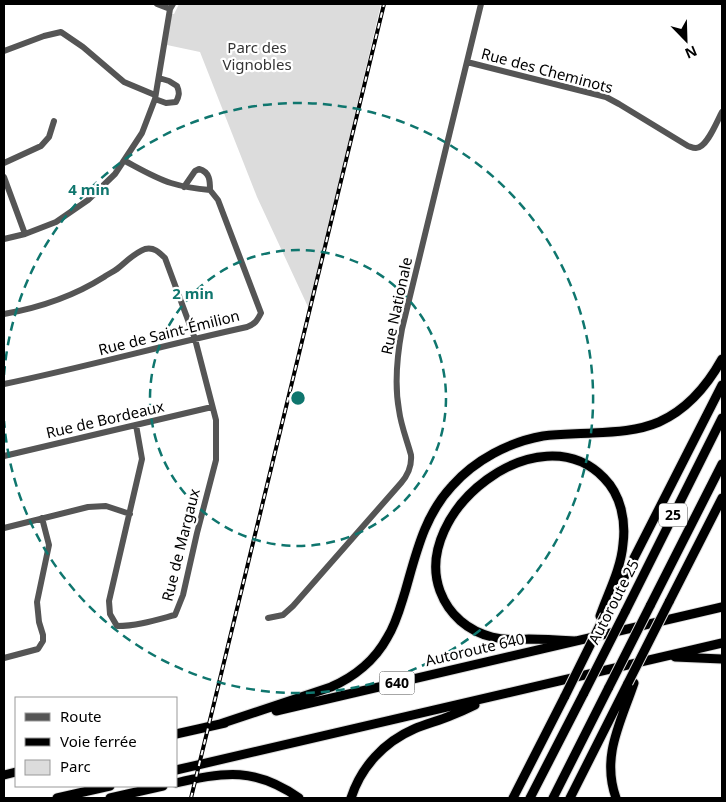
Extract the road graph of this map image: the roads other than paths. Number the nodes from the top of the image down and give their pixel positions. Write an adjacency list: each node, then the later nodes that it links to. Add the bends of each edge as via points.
1 (157, 4): 3 (street)
2 (481, 4): 5 (street, Rue Nationale)
3 (171, 6): 6 (street)
4 (4, 52): 7 (street, via 61,32 124,82)
5 (467, 62): 8 (street, Rue des Cheminots, via 606,97 694,148 706,142); 33 (street, Rue Nationale, via 398,352 398,402 412,461 408,474 293,606 283,615)
6 (158, 78): 7 (street); 7 (street, via 178,86 179,97 176,102 166,103)
7 (155, 97): 10 (street, via 142,132)
8 (722, 112)
9 (54, 120): 11 (street, via 49,137 41,146)
10 (125, 161): 13 (street); 15 (street, via 88,200 56,222)
11 (4, 163)
12 (4, 177): 15 (street)
13 (184, 187): 14 (street); 14 (street, via 199,169 208,174)
14 (210, 190): 18 (street, Rue de Saint-Émilion, via 218,200 261,313 253,325)
15 (25, 234): 16 (street)
16 (4, 239)
17 (4, 314): 18 (street, Rue de Margaux, via 42,305 79,290 147,249 157,250 165,258)
18 (195, 339): 20 (street, Rue de Saint-Émilion); 22 (street, Rue de Margaux)
19 (722, 359): 41 (highway, via 694,398 658,422 626,430 535,438 502,449 473,466 452,485 430,516 396,621 374,656 349,678 331,687)
20 (4, 384)
21 (722, 385): 32 (highway)
22 (212, 407): 24 (street, Rue de Bordeaux); 28 (street, Rue de Margaux, via 216,420 216,460 179,606 175,615 117,626 110,614 109,600)
23 (722, 418): 52 (highway, Autoroute 25 / 25, bridge)
24 (136, 425): 25 (street, Rue de Bordeaux); 28 (street, Rue de Margaux, via 142,459)
25 (4, 456)
26 (722, 464): 53 (highway, 25, bridge)
27 (721, 501): 39 (highway, bridge)
28 (130, 514): 29 (street, via 106,506)
29 (42, 518): 30 (street); 37 (street, via 49,546 36,602 43,641 38,649)
30 (4, 528)
31 (722, 607): 34 (highway, Autoroute 640 / 640)
32 (603, 616): 34 (highway, via 624,544 624,529 616,494 599,473 573,459 544,456 504,470 469,495 449,522 438,550 437,581 449,608 464,624 491,637); 51 (highway, bridge)
33 (268, 618)
34 (575, 641): 41 (highway, Autoroute 640 / 640)
35 (722, 643): 36 (highway, 640)
36 (665, 656): 38 (highway); 40 (highway, 640)
37 (4, 658)
38 (722, 659)
39 (631, 683): 54 (highway); 55 (highway, via 612,746 611,775)
40 (495, 696): 43 (highway, 640); 50 (highway, via 392,740 365,768)
41 (220, 724): 42 (highway, Autoroute 640 / 640)
42 (178, 734)
43 (178, 770)
44 (178, 783): 49 (highway, via 216,775 244,775 274,783)
45 (106, 787): 47 (highway)
46 (159, 787): 48 (highway)
47 (57, 798)
48 (110, 798)
49 (299, 798)
50 (351, 798)
51 (513, 798)
52 (530, 798)
53 (553, 798)
54 (570, 798)
55 (616, 798)

